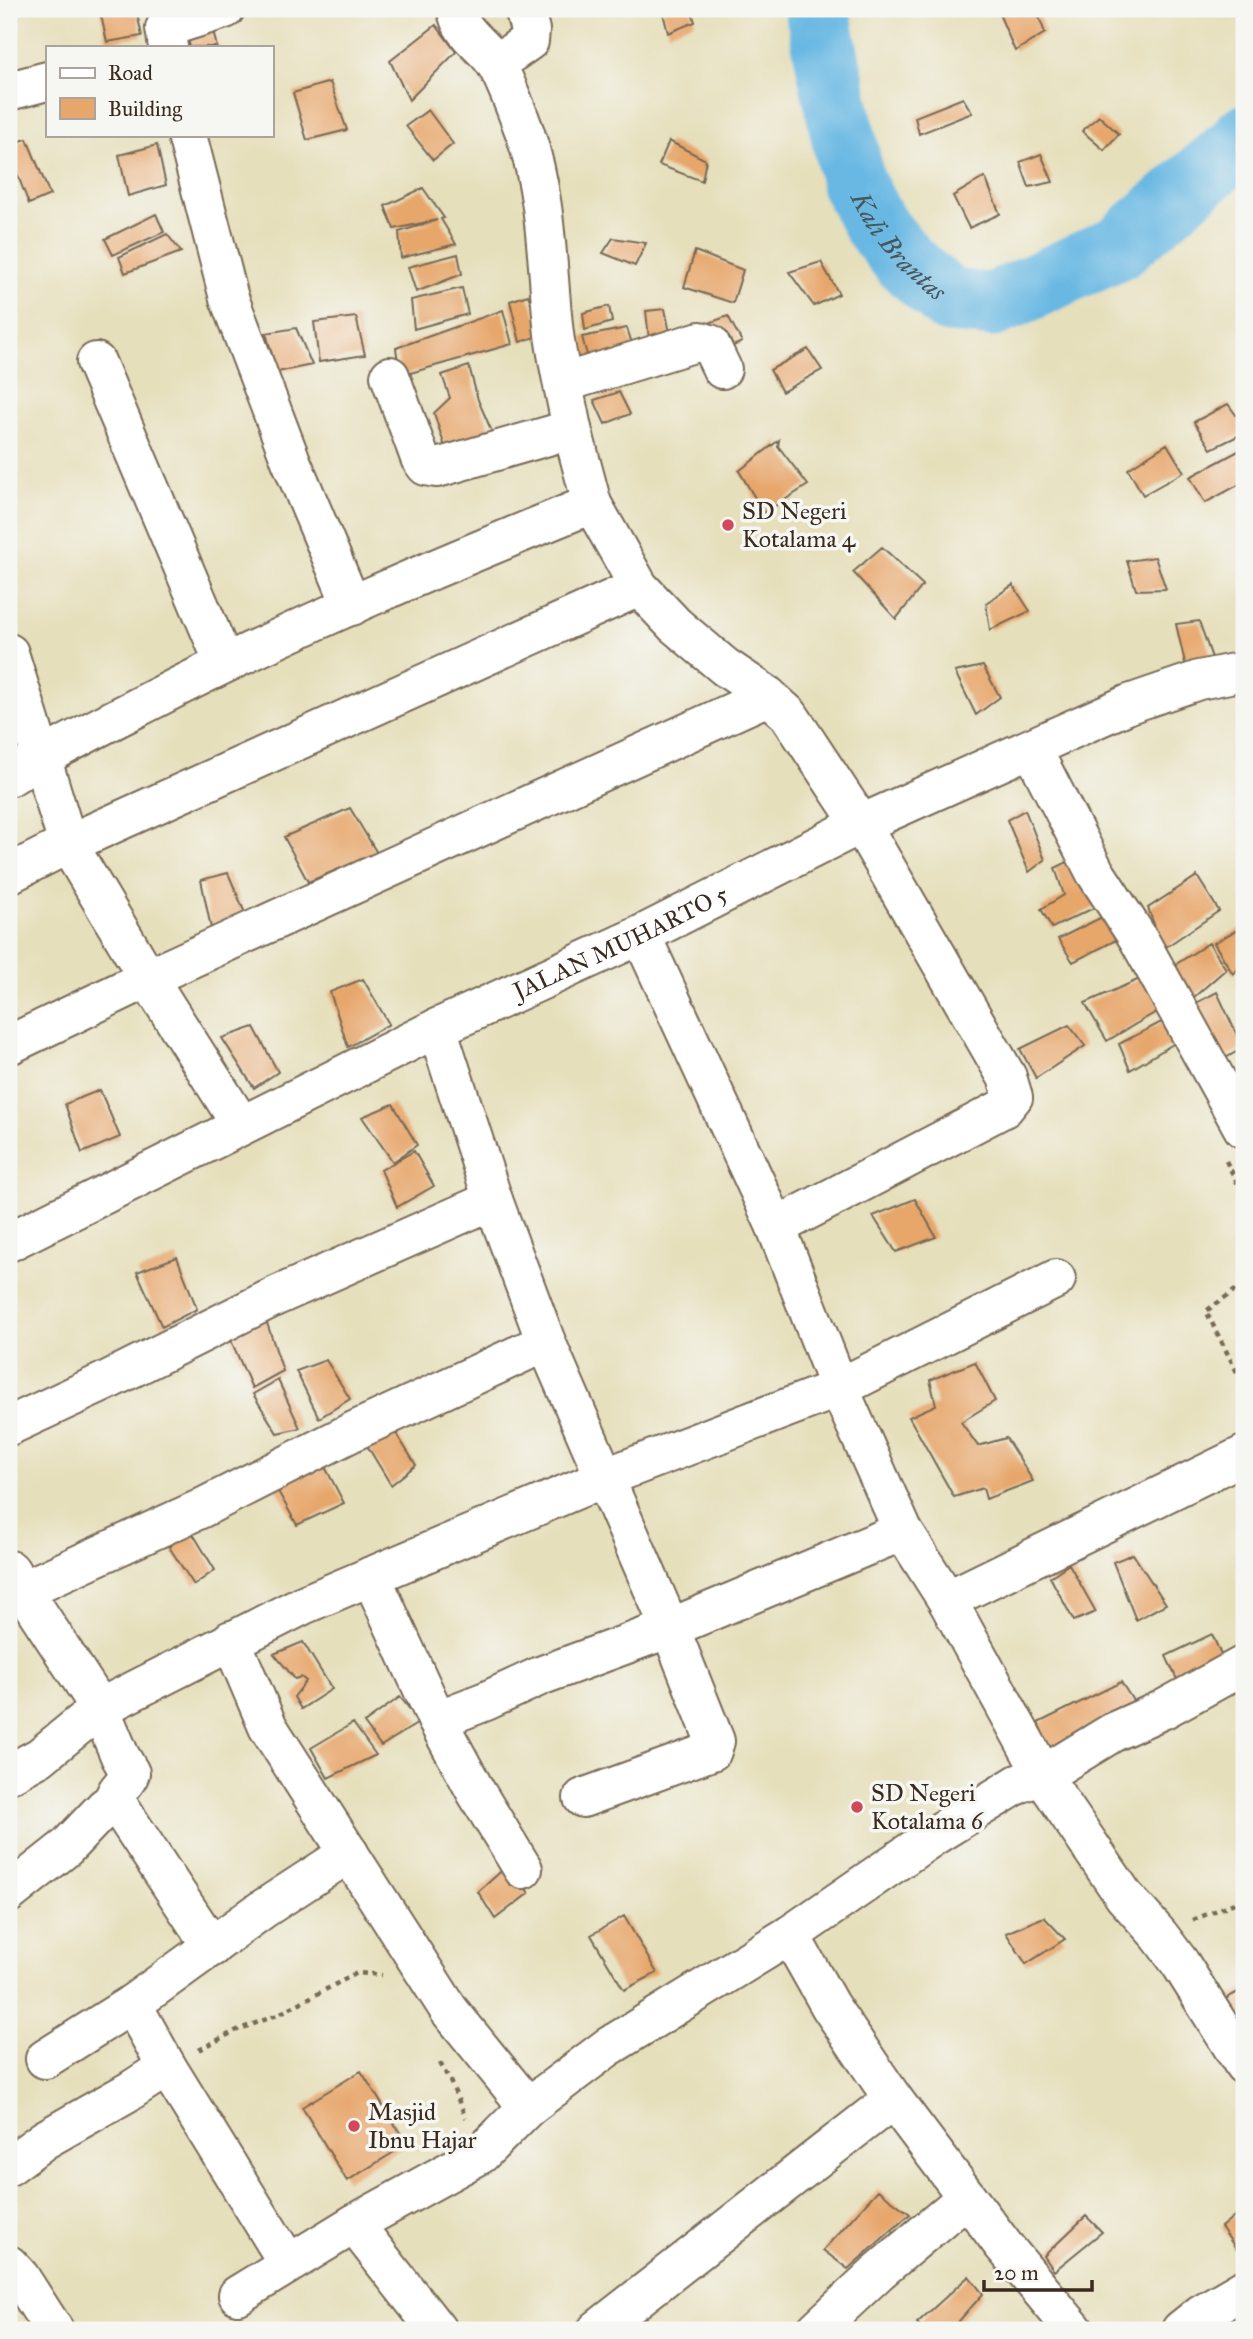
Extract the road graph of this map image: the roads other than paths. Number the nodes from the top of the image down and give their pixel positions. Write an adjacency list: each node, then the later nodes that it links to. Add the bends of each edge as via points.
1 (225, 9): 4 (street)
2 (457, 9): 5 (street, via 458,19)
3 (531, 9): 5 (street, via 526,16 529,41)
4 (164, 28)
5 (496, 64): 12 (street, via 539,180)
6 (46, 81): 7 (street)
7 (9, 91)
8 (187, 136): 16 (street, via 229,298)
9 (96, 362): 18 (street)
10 (722, 369): 12 (street, via 709,344 700,341)
11 (390, 376): 13 (street, via 426,466 437,468)
12 (563, 383): 13 (street)
13 (572, 429): 14 (street)
14 (592, 504): 15 (street); 16 (street)
15 (639, 587): 20 (street, via 676,625); 25 (street)
16 (352, 606): 18 (street)
17 (9, 653): 22 (street)
18 (224, 663): 22 (street)
19 (1244, 671): 21 (street, JALAN MUHARTO 5, via 1199,680 1129,704)
20 (768, 696): 24 (street, via 789,715); 28 (street)
21 (1032, 749): 24 (street, JALAN MUHARTO 5); 32 (street, via 1095,872 1138,938)
22 (42, 756): 23 (street); 25 (street)
23 (9, 777)
24 (861, 824): 27 (street, JALAN MUHARTO 5); 34 (street, via 1007,1077 1013,1097 1004,1108)
25 (68, 844): 26 (street); 28 (street)
26 (9, 874)
27 (641, 935): 29 (street, JALAN MUHARTO 5); 34 (street)
28 (148, 978): 30 (street); 31 (street)
29 (437, 1028): 31 (street, JALAN MUHARTO 5); 33 (street)
30 (9, 1045)
31 (241, 1125): 35 (street, JALAN MUHARTO 5)
32 (1243, 1128)
33 (493, 1200): 37 (street); 39 (street, via 276,1296)
34 (776, 1227): 38 (street)
35 (9, 1242)
36 (1056, 1279): 38 (street)
37 (545, 1342): 41 (street); 44 (street, via 200,1509)
38 (839, 1388): 41 (street); 42 (street)
39 (9, 1426)
40 (1244, 1455): 45 (street)
41 (606, 1477): 43 (street); 46 (street)
42 (902, 1531): 45 (street); 46 (street)
43 (372, 1576): 47 (street); 50 (street)
44 (13, 1586): 49 (street)
45 (947, 1600): 52 (street)
46 (670, 1628): 50 (street, via 551,1671); 53 (street, via 715,1741 712,1751)
47 (231, 1640): 49 (street); 55 (street, via 268,1727)
48 (1244, 1665): 52 (street, via 1115,1731)
49 (100, 1708): 51 (street, via 40,1756); 54 (street, via 130,1773 117,1788)
50 (437, 1720): 56 (street)
51 (9, 1774)
52 (1043, 1775): 58 (street, via 1018,1784 935,1835); 62 (street, via 1124,1896 1159,1935)
53 (583, 1798)
54 (113, 1802): 57 (street, via 67,1847); 59 (street)
55 (348, 1853): 59 (street); 65 (street, via 449,2010)
56 (523, 1869)
57 (9, 1893)
58 (790, 1935): 64 (street, via 830,2006); 65 (street, via 608,2047)
59 (212, 1947): 60 (street)
60 (132, 2004): 61 (street); 63 (street)
61 (45, 2059)
62 (1244, 2065)
63 (167, 2067): 66 (street); 69 (street)
64 (894, 2099): 67 (street); 76 (street)
65 (528, 2108): 68 (street, via 481,2154)
66 (9, 2166)
67 (967, 2197): 77 (street); 78 (street)
68 (354, 2224): 69 (street); 75 (street)
69 (288, 2263): 72 (street)
70 (9, 2265): 74 (street)
71 (1244, 2289): 73 (street)
72 (238, 2295)
73 (1197, 2325)
74 (54, 2330)
75 (437, 2330)
76 (597, 2330)
77 (816, 2330)
78 (1074, 2330)

